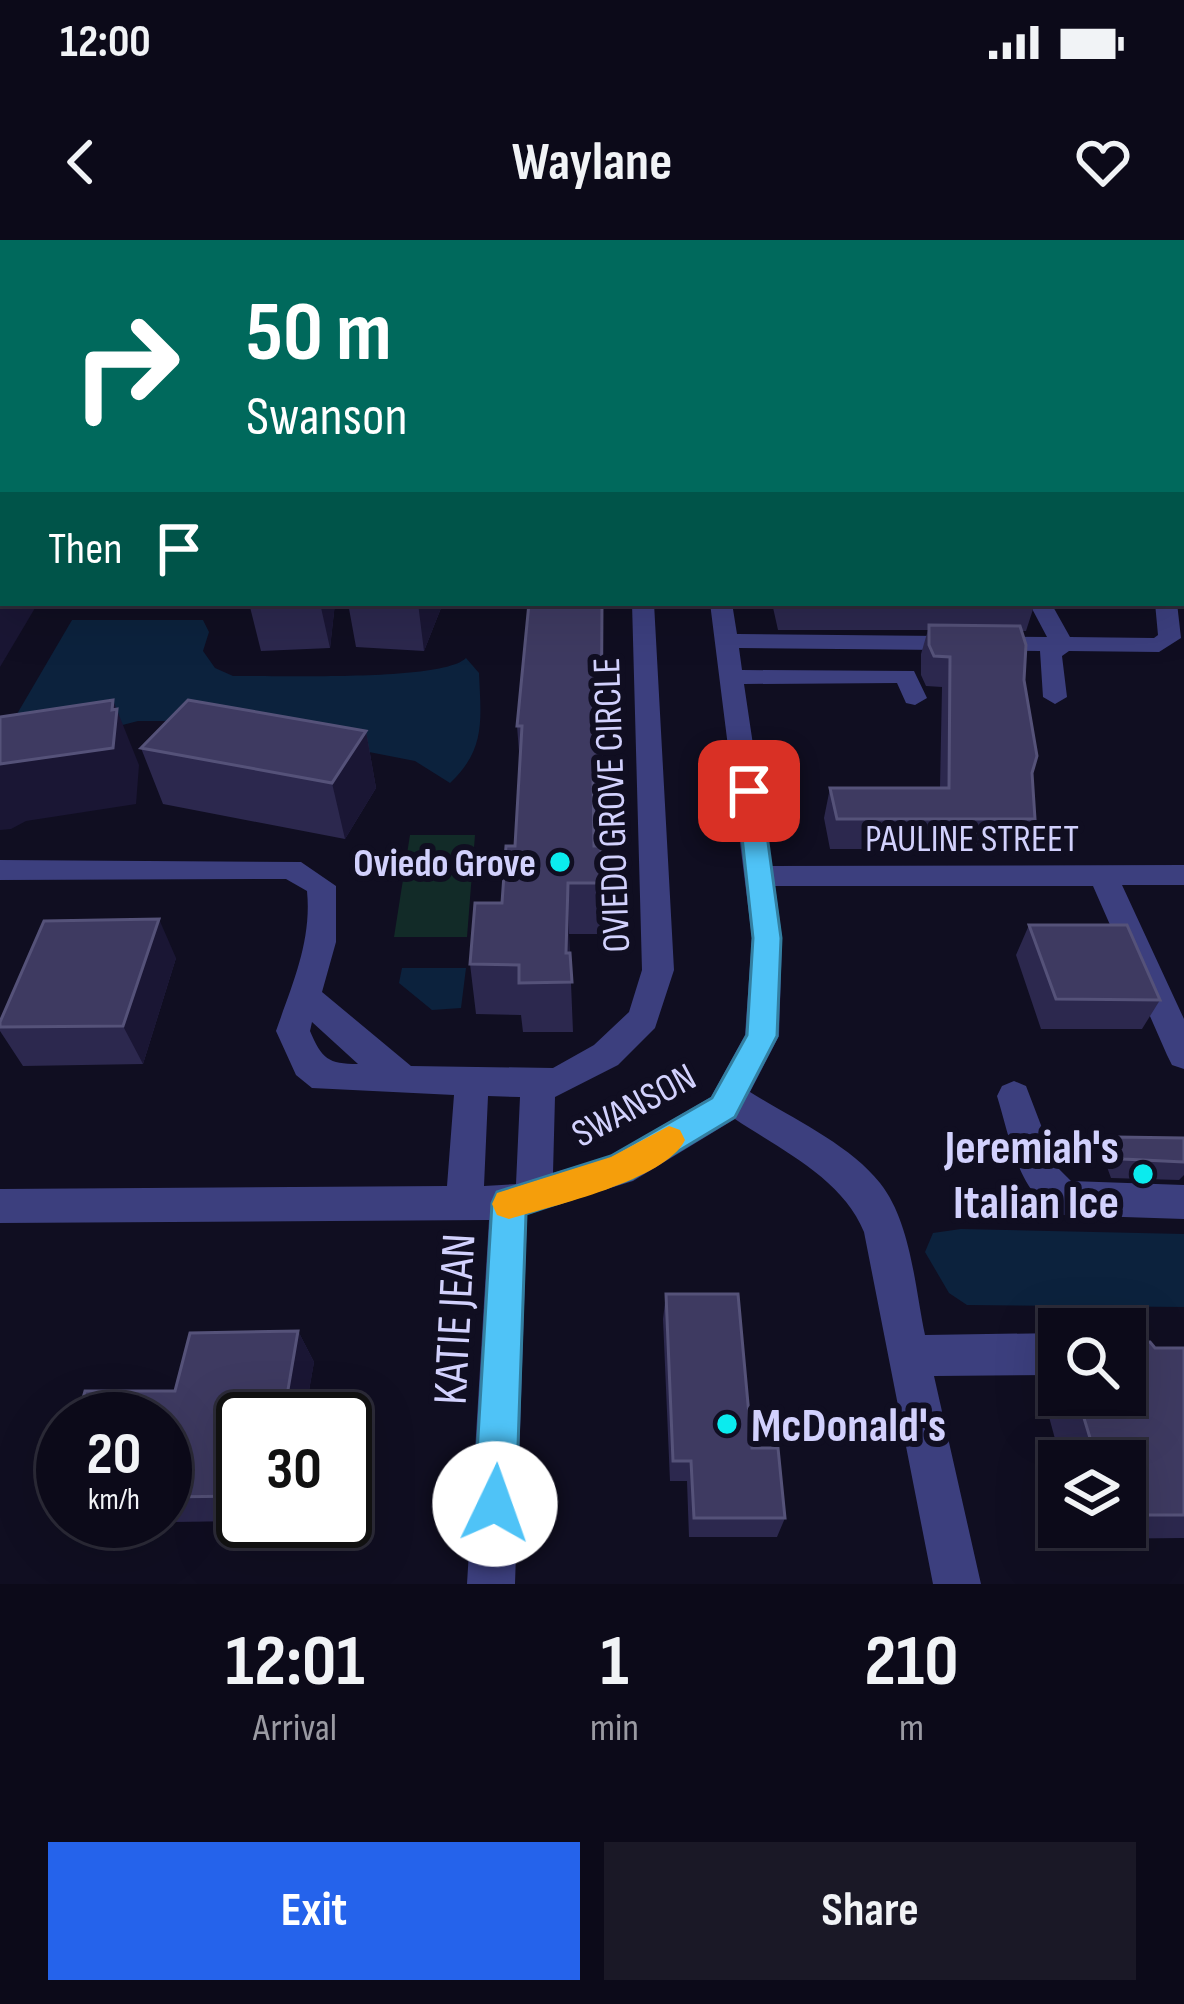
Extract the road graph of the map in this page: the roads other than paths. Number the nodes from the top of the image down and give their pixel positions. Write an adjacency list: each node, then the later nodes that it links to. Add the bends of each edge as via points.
1 (643, 606): 19 (street, OVIEDO GROVE CIRCLE, via 658,970 643,1019 607,1055 557,1083)
2 (721, 606): 5 (street, SWANSON)
3 (1042, 606): 7 (street)
4 (1167, 606): 6 (street)
5 (727, 641): 7 (street); 8 (street, SWANSON)
6 (1177, 641): 7 (street)
7 (1063, 645): 9 (street, via 1049,654)
8 (732, 677): 10 (street, via 906,676); 13 (street, SWANSON)
9 (1055, 697)
10 (915, 698)
11 (0, 870): 15 (street, via 291,869 320,886 325,910)
12 (1184, 874): 14 (street, PAULINE STREET)
13 (760, 876): 14 (street, PAULINE STREET); 21 (street, SWANSON, via 767,938 762,1036)
14 (1103, 876): 16 (street)
15 (307, 997): 17 (street); 17 (street, OVIEDO GROVE CIRCLE, via 293,1031 308,1065 324,1078)
16 (1184, 1054)
17 (407, 1081): 18 (street, OVIEDO GROVE CIRCLE)
18 (472, 1083): 19 (street, OVIEDO GROVE CIRCLE); 24 (street)
19 (538, 1083): 22 (street)
20 (1014, 1096): 23 (street, via 1042,1177 1063,1198)
21 (731, 1098): 22 (street, SWANSON, via 620,1168); 27 (street, via 868,1196)
22 (522, 1199): 24 (street, SWANSON); 28 (street, KATIE JEAN)
23 (1184, 1202)
24 (464, 1203): 25 (street, SWANSON)
25 (0, 1206)
26 (1038, 1354): 27 (street)
27 (910, 1356): 29 (street)
28 (491, 1584)
29 (957, 1584)

